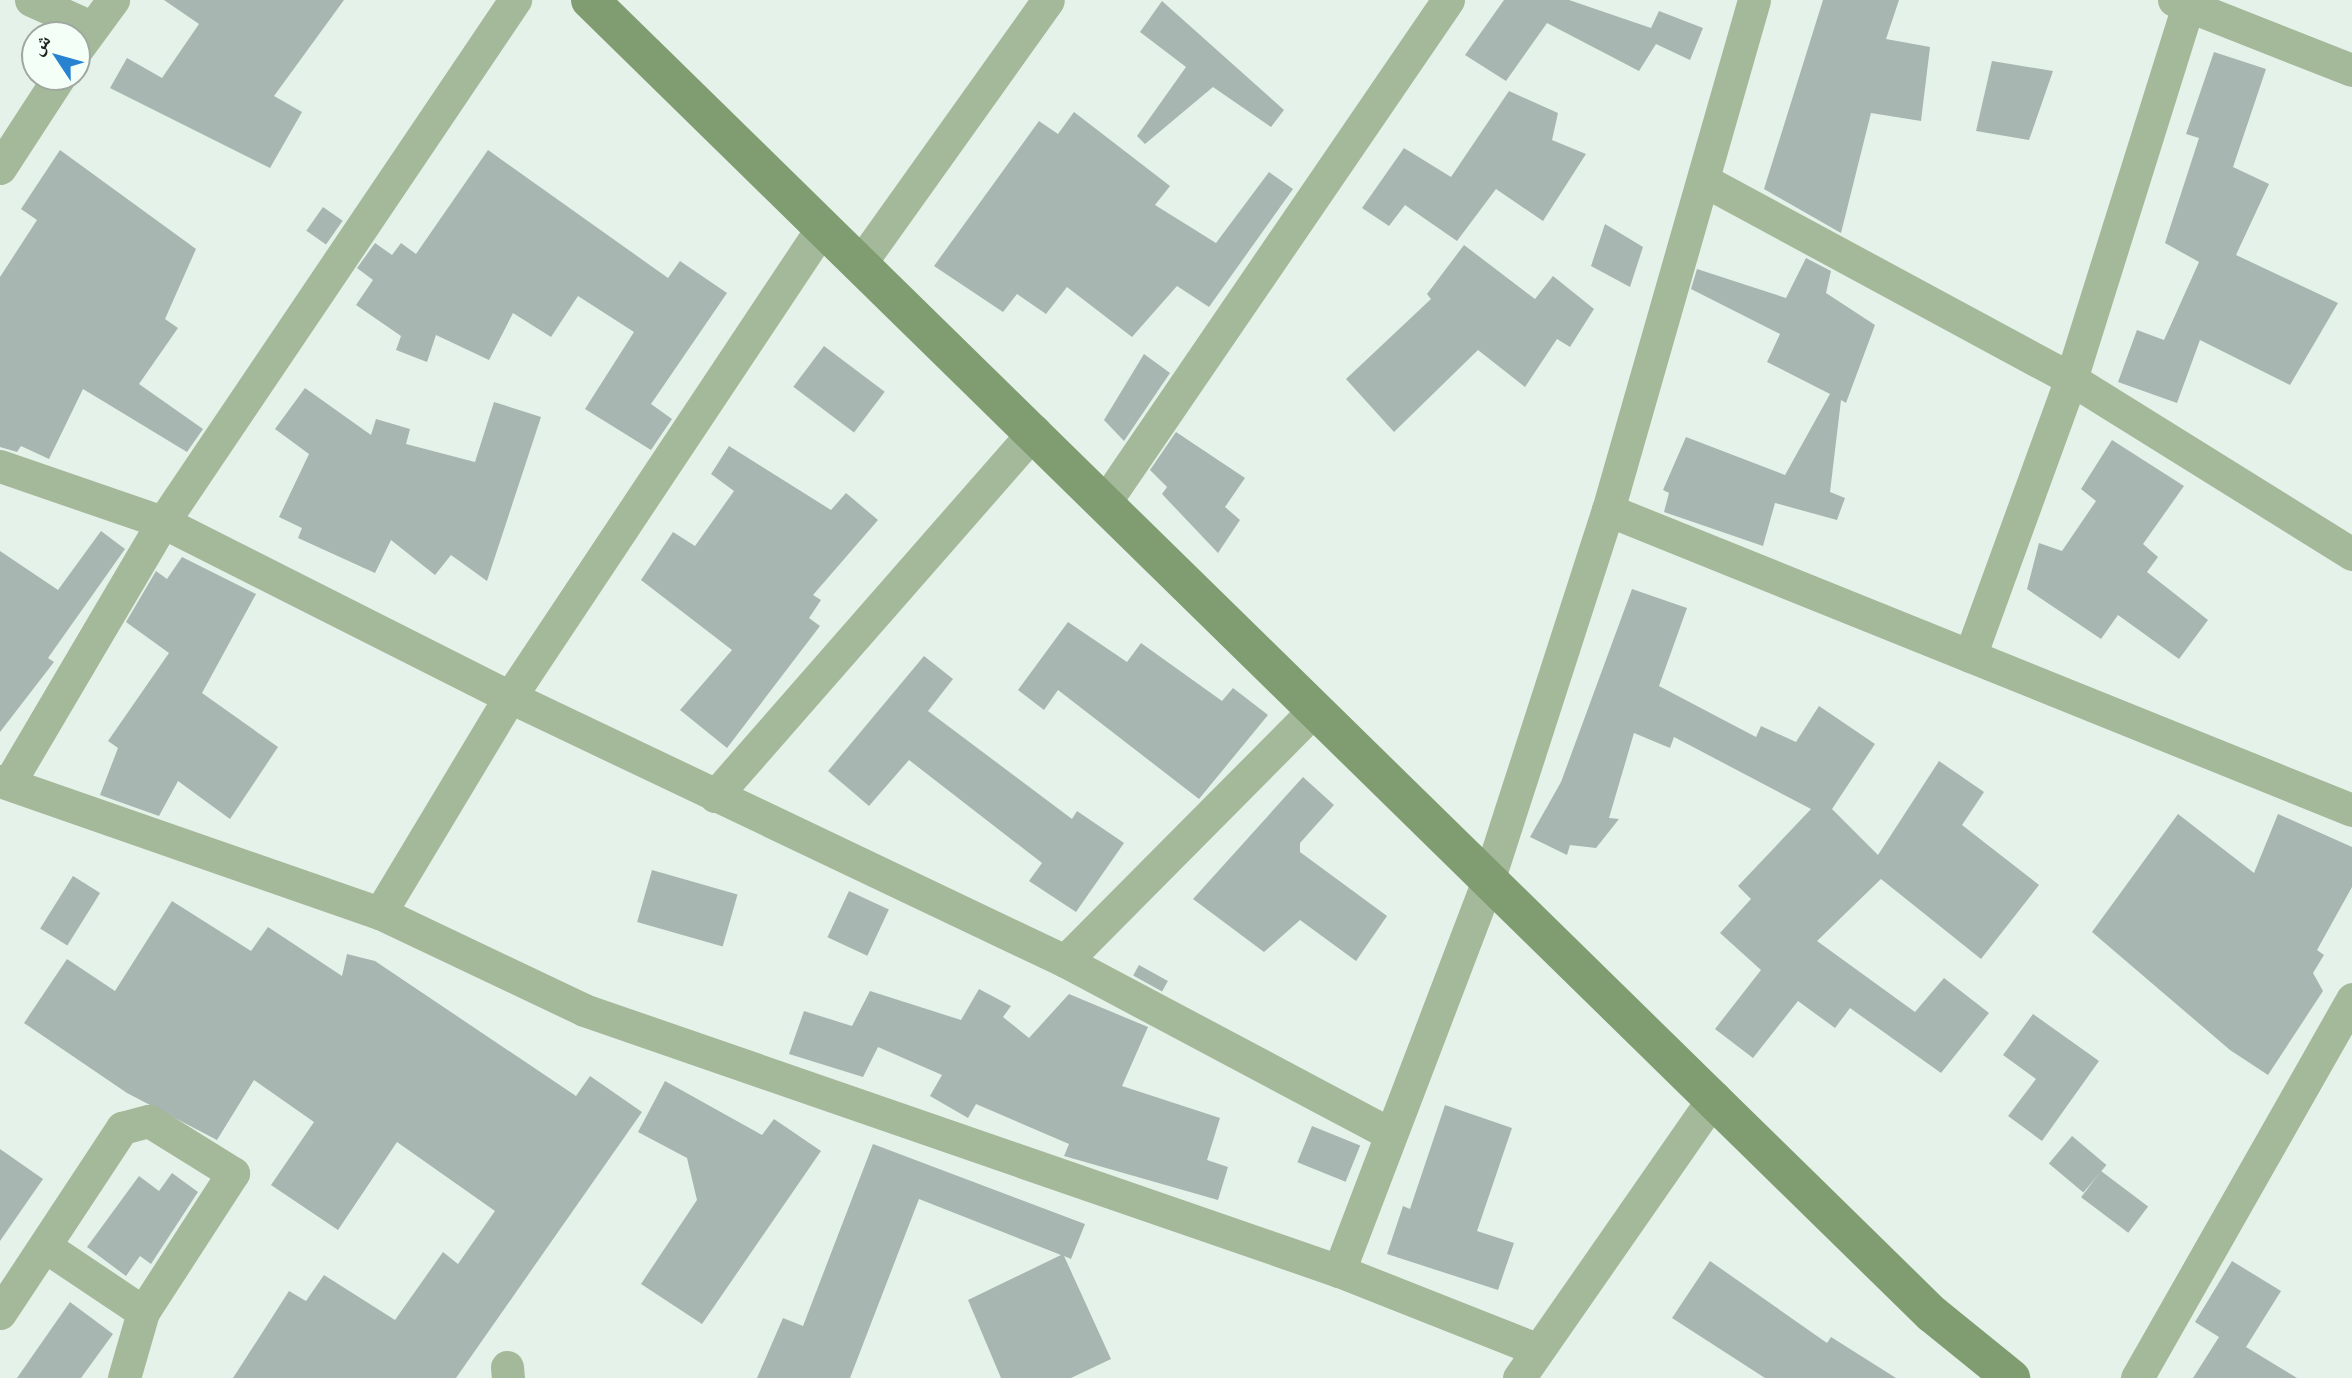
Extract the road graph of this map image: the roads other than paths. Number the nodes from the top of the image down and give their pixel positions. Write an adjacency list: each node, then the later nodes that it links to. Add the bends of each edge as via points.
1 (31, 0): 9 (street)
2 (113, 0): 10 (street)
3 (515, 0): 22 (street)
4 (590, 0): 15 (street)
5 (1048, 0): 16 (street)
6 (1448, 0): 20 (street)
7 (1754, 0): 14 (street)
8 (2184, 2): 11 (street); 17 (street)
9 (60, 21)
10 (91, 29)
11 (2352, 70)
12 (50, 91): 13 (street)
13 (0, 168)
14 (1705, 181): 17 (street); 21 (street)
15 (822, 228): 16 (street); 25 (street)
16 (859, 265): 18 (street)
17 (2071, 379): 23 (street); 24 (street)
18 (1035, 431): 20 (street); 28 (street)
19 (0, 466): 22 (street)
20 (1105, 502): 26 (street)
21 (1608, 510): 24 (street); 30 (street)
22 (163, 522): 25 (street); 27 (street)
23 (2352, 554)
24 (1970, 656): 29 (street)
25 (510, 697): 28 (street); 31 (street)
26 (1313, 711): 30 (street); 32 (street)
27 (5, 782): 31 (street)
28 (715, 796): 32 (street)
29 (2352, 810)
30 (1488, 881): 34 (street); 35 (street)
31 (380, 913): 37 (street, via 584,1010)
32 (1065, 961): 35 (street)
33 (2352, 999): 44 (street)
34 (1714, 1097): 40 (street); 43 (street, via 1932,1314)
35 (1390, 1134): 37 (street)
36 (46, 1247): 38 (street); 38 (street, via 122,1128 135,1120 149,1121 233,1173); 39 (street)
37 (1339, 1271): 40 (street)
38 (143, 1311): 41 (street)
39 (0, 1313)
40 (1536, 1349): 42 (street)
41 (124, 1378)
42 (1519, 1378)
43 (2011, 1378)
44 (2137, 1378)

